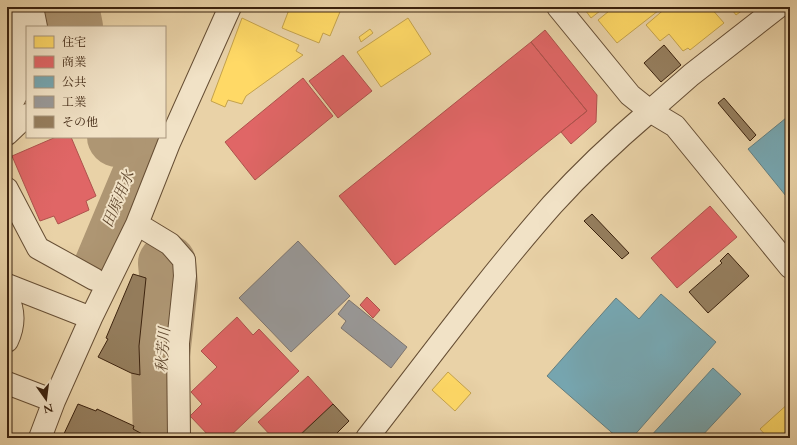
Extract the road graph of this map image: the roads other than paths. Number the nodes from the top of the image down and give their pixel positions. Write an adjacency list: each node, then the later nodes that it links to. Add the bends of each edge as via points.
1 (15, 7): 7 (street)
2 (32, 7): 6 (street)
3 (230, 7): 13 (street, via 169,143)
4 (558, 7): 9 (street, via 630,95)
5 (778, 7): 9 (street, via 691,75)
6 (36, 26)
7 (12, 44): 8 (street, via 22,66 21,82 16,96)
8 (7, 107)
9 (650, 111): 14 (street, via 675,126); 24 (street, via 618,138 552,204 493,275)
10 (26, 116): 11 (street)
11 (7, 134)
12 (7, 189): 15 (street, via 38,248)
13 (137, 224): 18 (street); 23 (street, via 170,244 184,260 185,276 178,343)
14 (790, 266)
15 (94, 278)
16 (7, 285): 18 (street)
17 (7, 297): 19 (street, via 14,317)
18 (91, 318): 21 (street)
19 (7, 341)
20 (7, 383): 21 (street)
21 (54, 401): 22 (street)
22 (40, 438)
23 (179, 438)
24 (367, 438)

